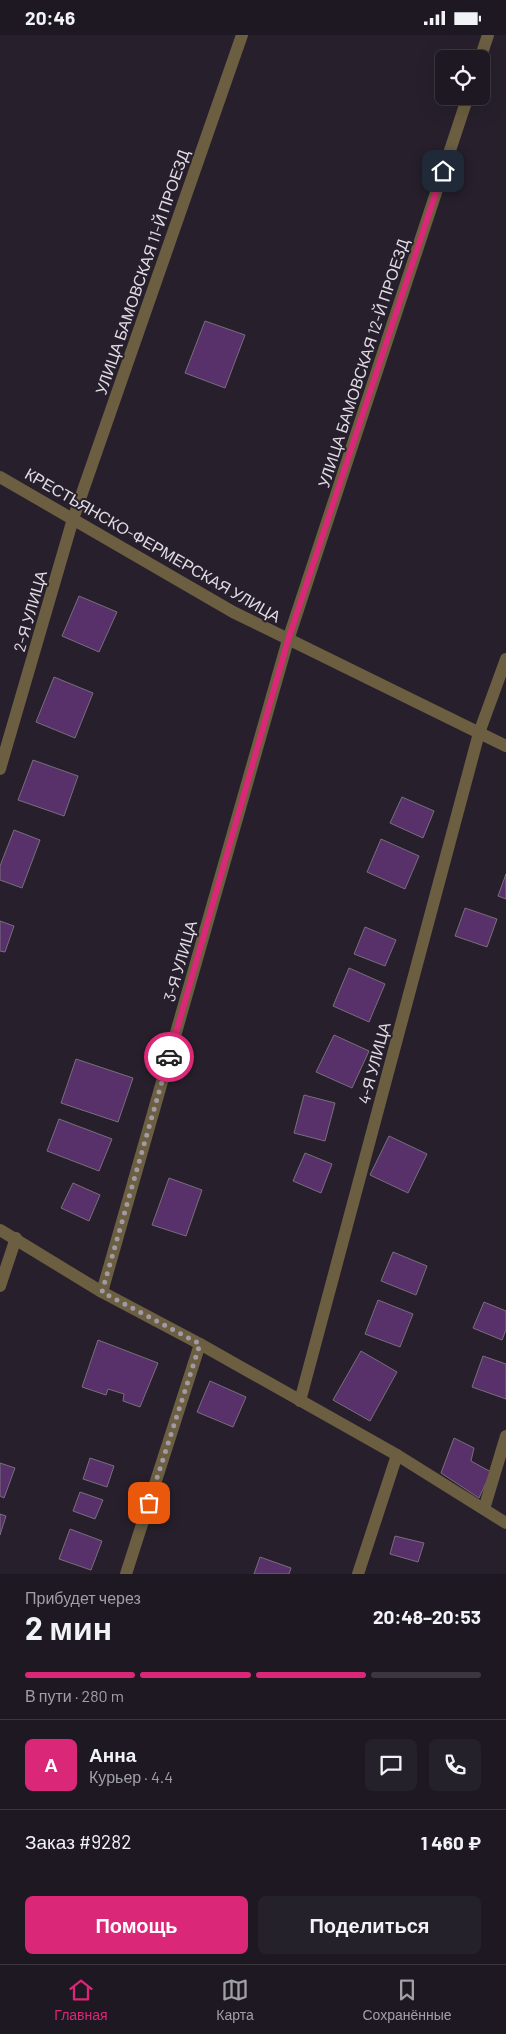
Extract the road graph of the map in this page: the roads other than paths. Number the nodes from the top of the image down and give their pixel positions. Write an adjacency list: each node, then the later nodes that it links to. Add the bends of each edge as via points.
1 (242, 35): 6 (street, УЛИЦА БАМОВСКАЯ 11-Й ПРОЕЗД)
2 (488, 35): 3 (street)
3 (483, 50)
4 (465, 105): 7 (street, УЛИЦА БАМОВСКАЯ 12-Й ПРОЕЗД)
5 (0, 477): 6 (street, КРЕСТЬЯНСКО-ФЕРМЕРСКАЯ УЛИЦА)
6 (73, 519): 7 (street, КРЕСТЬЯНСКО-ФЕРМЕРСКАЯ УЛИЦА, via 232,612); 11 (street, 2-Я УЛИЦА)
7 (288, 640): 9 (street, КРЕСТЬЯНСКО-ФЕРМЕРСКАЯ УЛИЦА); 15 (street, 3-Я УЛИЦА)
8 (506, 659): 9 (street, 4-Я УЛИЦА)
9 (479, 733): 10 (street, КРЕСТЬЯНСКО-ФЕРМЕРСКАЯ УЛИЦА); 17 (street, 4-Я УЛИЦА)
10 (506, 747)
11 (0, 769)
12 (0, 1230): 13 (street)
13 (16, 1238): 14 (street); 15 (street)
14 (0, 1286)
15 (102, 1292): 16 (street)
16 (200, 1344): 17 (street); 22 (street)
17 (300, 1401): 19 (street)
18 (506, 1436): 20 (street)
19 (397, 1455): 20 (street); 23 (street)
20 (484, 1509): 21 (street)
21 (506, 1523)
22 (126, 1574)
23 (358, 1574)

